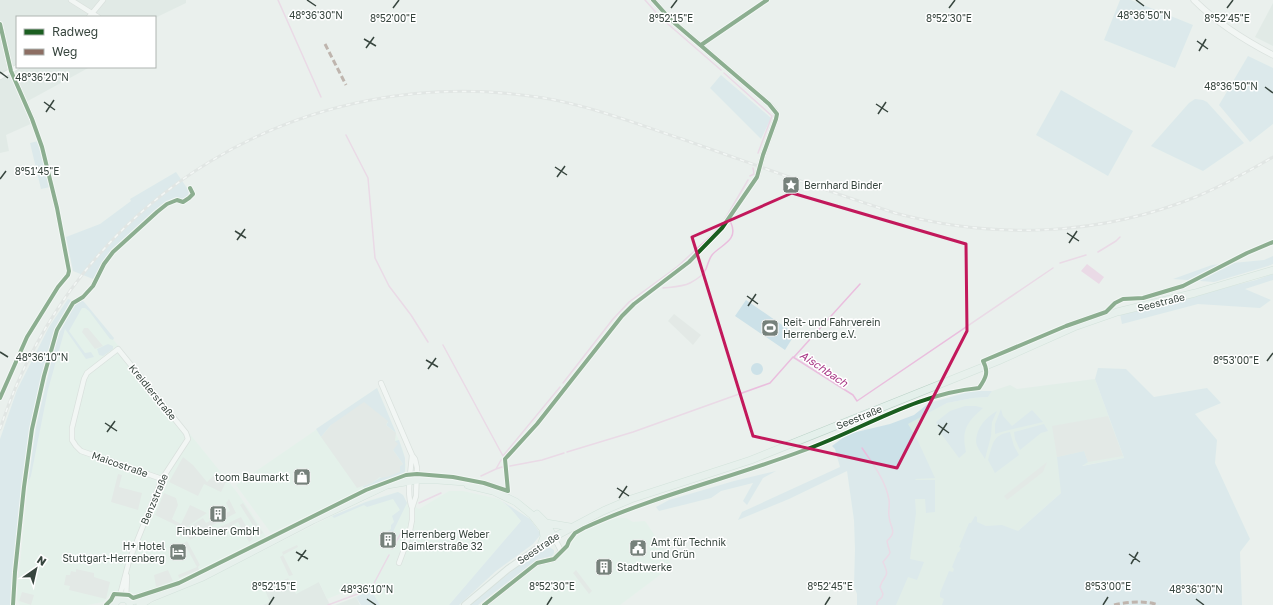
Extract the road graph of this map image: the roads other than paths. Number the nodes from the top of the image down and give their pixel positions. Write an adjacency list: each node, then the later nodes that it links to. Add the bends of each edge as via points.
1 (71, 0): 5 (street)
2 (103, 0): 5 (street)
3 (653, 0): 12 (street, via 671,20 775,110 776,120)
4 (1194, 0): 7 (street, via 1229,30)
5 (91, 15)
6 (0, 24): 9 (street)
7 (1273, 55)
8 (16, 68): 9 (street)
9 (11, 71): 10 (street); 11 (street)
10 (0, 77)
11 (32, 119)
12 (757, 177)
13 (1273, 270): 20 (main road, Seestraße, via 1074,326 998,361 751,460 631,499)
14 (118, 349): 16 (street, Kreidlerstraße); 17 (street, Maicostraße, via 87,373 72,428 72,440 81,451)
15 (381, 383): 18 (street, via 418,468)
16 (187, 436): 17 (street, Benzstraße, via 188,439)
17 (162, 478): 25 (street, Benzstraße, via 128,567)
18 (413, 483): 19 (main road, via 465,482 505,496 522,506); 23 (street, via 410,503 412,520); 24 (main road, via 387,485 203,576)
19 (545, 526): 20 (main road); 21 (main road); 22 (main road)
20 (570, 527): 21 (main road, Seestraße)
21 (554, 537): 22 (main road, Seestraße); 28 (street, via 561,552 554,559 538,563)
22 (541, 545): 27 (main road, Seestraße)
23 (399, 563)
24 (151, 598): 25 (main road); 26 (main road)
25 (121, 603)
26 (140, 605)
27 (465, 605)
28 (484, 605)

